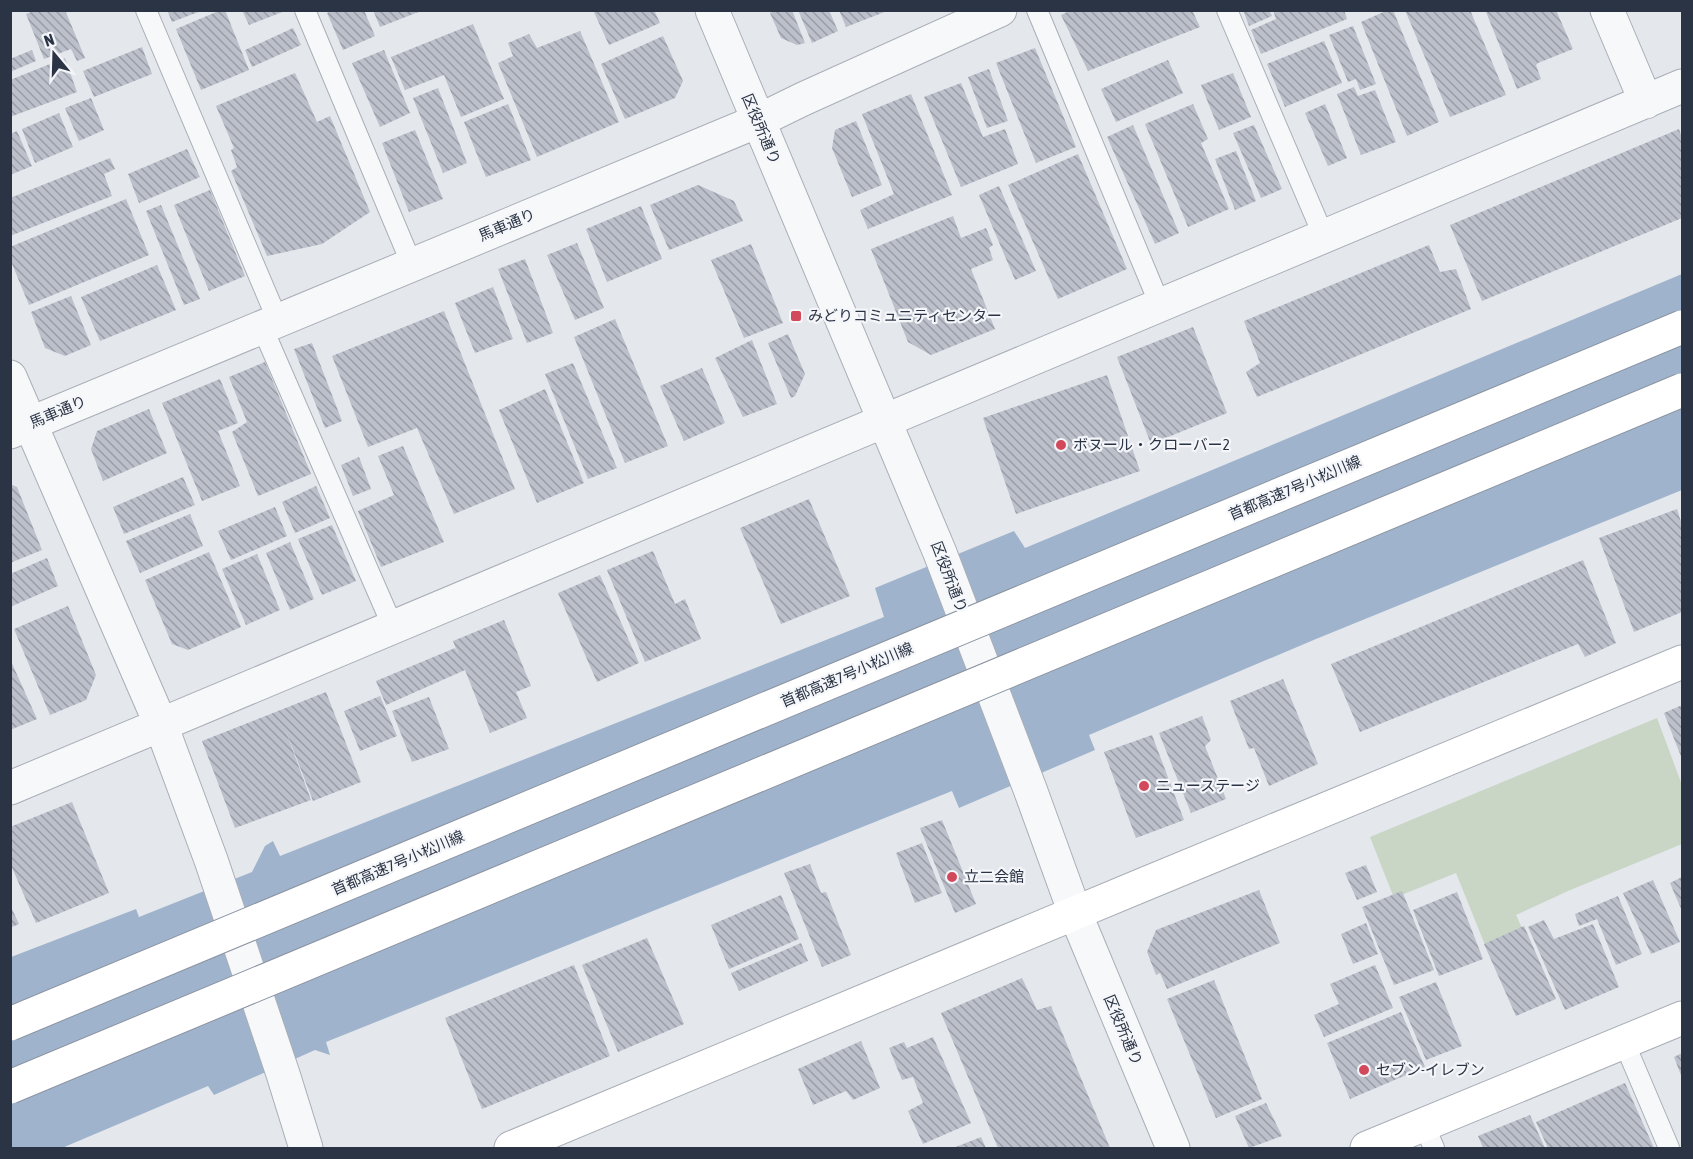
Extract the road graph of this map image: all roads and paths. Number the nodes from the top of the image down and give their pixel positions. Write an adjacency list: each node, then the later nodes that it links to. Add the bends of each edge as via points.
1 (146, 10): 14 (lane)
2 (305, 10): 12 (lane)
3 (712, 10): 10 (street, 区役所通り)
4 (1000, 10): 10 (street, 馬車通り)
5 (1037, 10): 13 (lane)
6 (1227, 10): 11 (lane)
7 (1607, 10): 9 (street)
8 (1683, 86): 9 (street)
9 (1646, 102): 11 (street)
10 (758, 121): 12 (street, 馬車通り); 18 (street, 区役所通り)
11 (1324, 237): 13 (street)
12 (412, 265): 14 (street, 馬車通り)
13 (1160, 305): 18 (street)
14 (270, 324): 19 (street, 馬車通り); 20 (lane)
15 (1683, 327): 26 (main road, 首都高速7号小松川線, bridge)
16 (10, 377): 19 (street)
17 (1683, 390): 28 (main road, bridge)
18 (885, 420): 20 (street); 24 (street, 区役所通り, bridge, via 940,553)
19 (20, 428): 22 (street)
20 (393, 627): 22 (street)
21 (1683, 663): 24 (main road)
22 (161, 725): 23 (street); 30 (street, bridge, via 211,860)
23 (10, 788)
24 (1075, 913): 31 (main road); 32 (street, 区役所通り)
25 (1683, 1018): 27 (main road)
26 (10, 1024)
27 (1624, 1042): 29 (main road); 34 (lane)
28 (10, 1088)
29 (1429, 1137): 33 (main road)
30 (306, 1149)
31 (511, 1149)
32 (1173, 1149)
33 (1367, 1149)
34 (1669, 1149)

